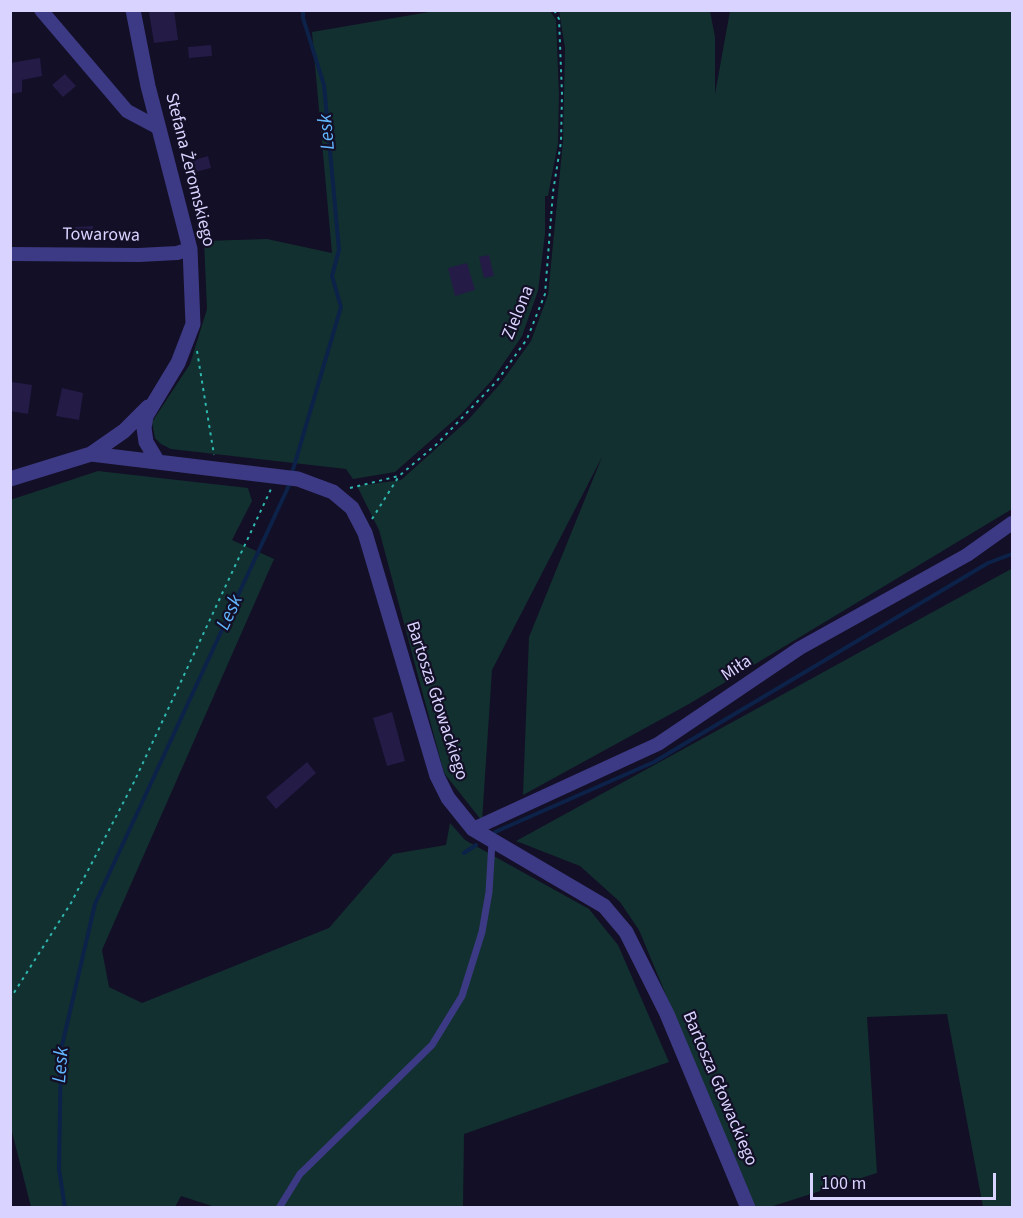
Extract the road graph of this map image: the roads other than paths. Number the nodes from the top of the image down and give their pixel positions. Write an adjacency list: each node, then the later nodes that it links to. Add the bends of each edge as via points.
1 (40, 10): 3 (street, via 127,111)
2 (133, 10): 3 (street, Stefana Żeromskiego)
3 (159, 128): 4 (street, Stefana Żeromskiego)
4 (190, 249): 5 (street, Towarowa, via 177,254); 6 (street, Stefana Żeromskiego, via 193,324 178,363)
5 (10, 254)
6 (153, 403): 7 (street, Stefana Żeromskiego, via 124,431); 8 (street, Stefana Żeromskiego, via 144,428 146,442)
7 (91, 454): 8 (street, Bartosza Głowackiego); 9 (street, Stefana Żeromskiego)
8 (158, 462): 11 (street, Bartosza Głowackiego, via 286,477 333,492 352,508 365,533 437,776 459,815)
9 (10, 479)
10 (1012, 523): 11 (street, Miła, via 967,555 800,648 658,744)
11 (473, 829): 12 (street, Bartosza Głowackiego)
12 (492, 842): 13 (lane, via 482,932 462,996 432,1045 300,1174); 14 (street, Bartosza Głowackiego, via 604,906 627,932 667,1014)
13 (279, 1208)
14 (748, 1208)

